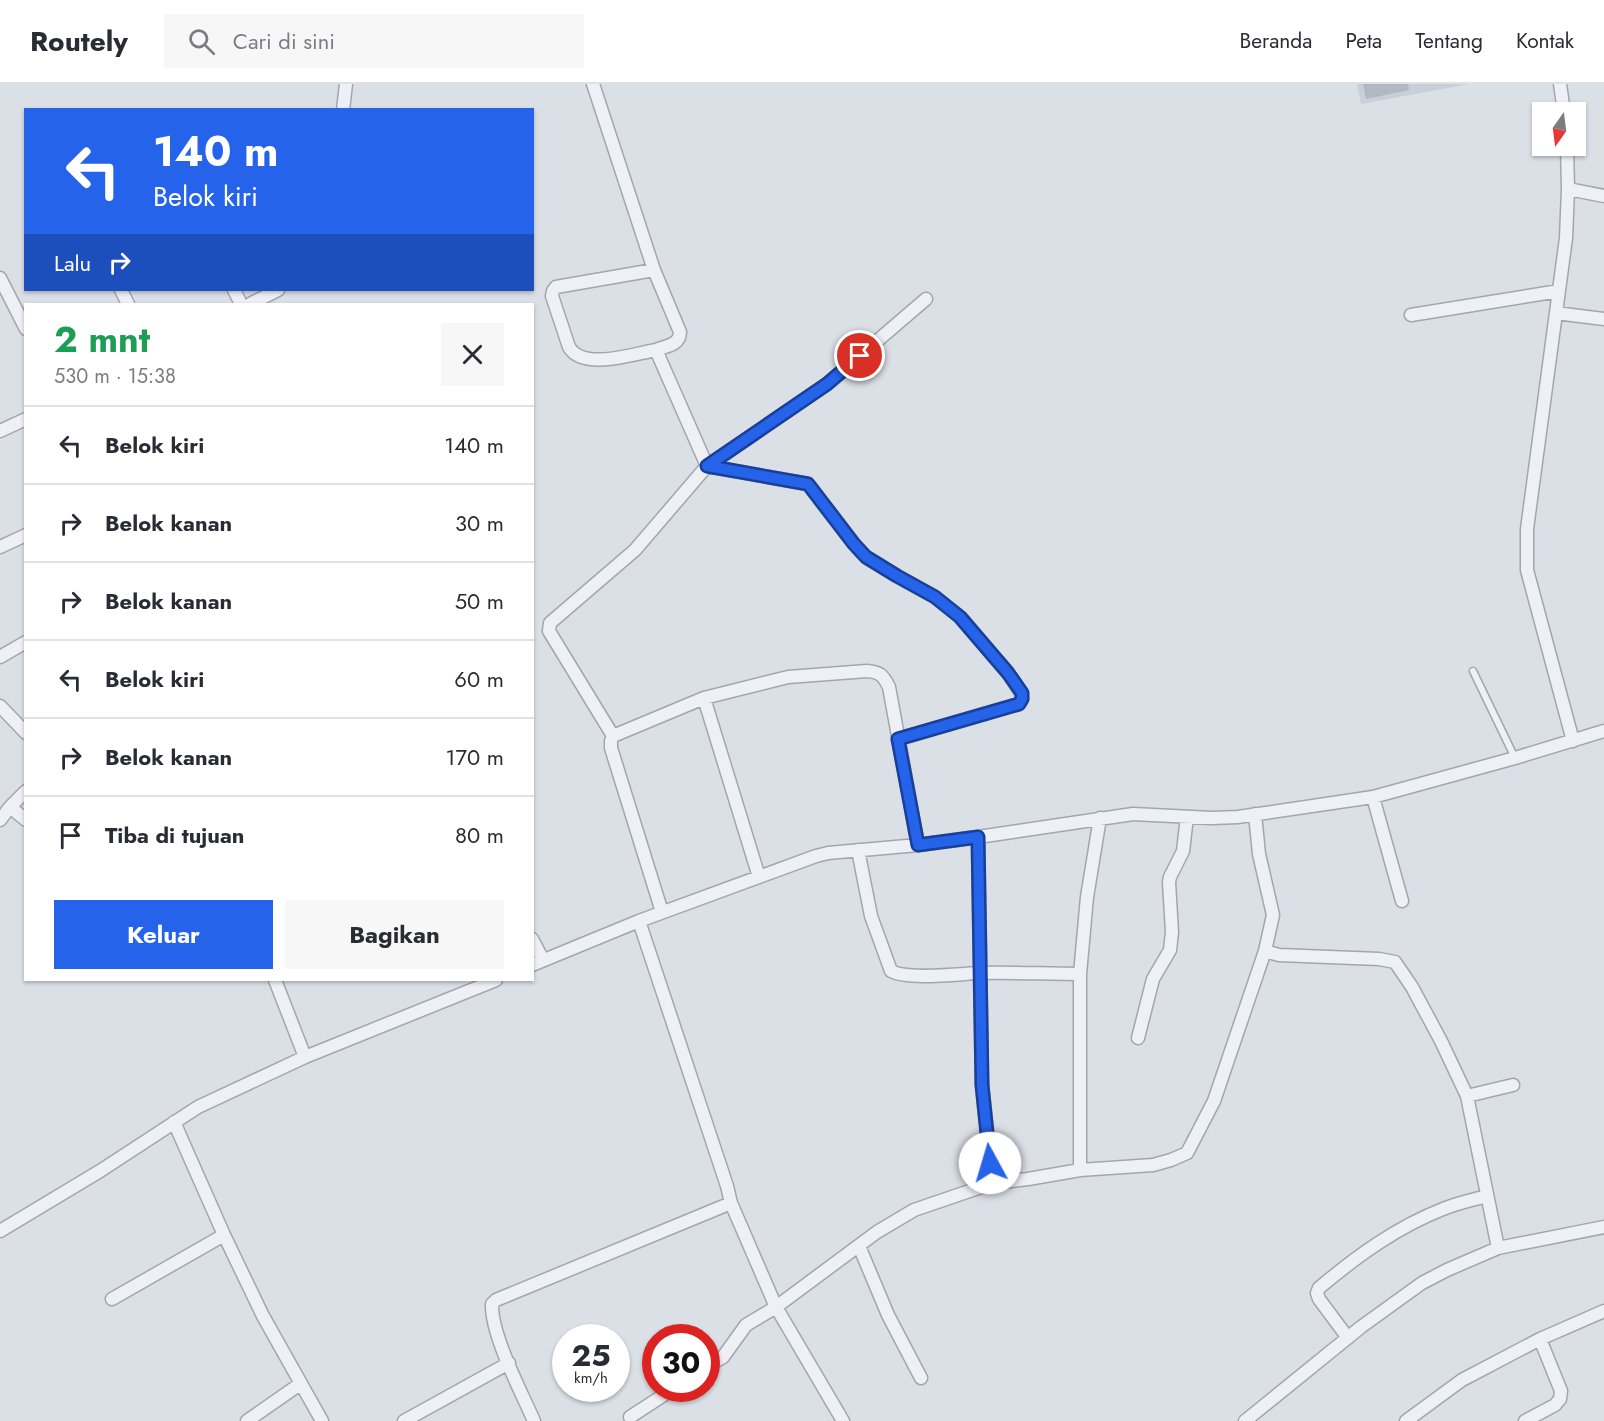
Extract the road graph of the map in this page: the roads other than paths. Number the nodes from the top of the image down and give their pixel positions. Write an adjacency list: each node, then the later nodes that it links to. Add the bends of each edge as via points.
1 (346, 84): 5 (street)
2 (593, 84): 9 (street)
3 (1560, 84): 4 (street)
4 (1563, 102)
5 (343, 108)
6 (1567, 156): 7 (street)
7 (1568, 189): 8 (street); 12 (street)
8 (1604, 196)
9 (654, 270): 19 (street, via 680,332 678,342); 19 (street, via 556,287 552,296 569,347 580,357 596,361)
10 (0, 278): 18 (street)
11 (276, 291): 14 (street)
12 (1559, 291): 15 (street); 16 (street)
13 (926, 299): 22 (street, via 827,384)
14 (252, 303)
15 (1556, 313): 17 (street); 34 (street, via 1527,529 1527,570)
16 (1411, 315)
17 (1604, 319)
18 (24, 325)
19 (656, 350): 22 (street)
20 (24, 420): 21 (street)
21 (0, 431)
22 (707, 466): 32 (street, via 635,550 550,623 549,631); 33 (street, via 808,484 866,557 935,597 960,617 1022,693 1019,704)
23 (24, 536): 24 (street)
24 (0, 547)
25 (24, 643): 26 (street)
26 (0, 657)
27 (1473, 671): 35 (lane)
28 (704, 698): 32 (street); 33 (street, via 788,676 874,671 883,676 889,687); 47 (street)
29 (0, 706): 30 (street)
30 (24, 731)
31 (1604, 731): 34 (street)
32 (613, 736): 49 (street, via 611,748)
33 (898, 739): 45 (street)
34 (1573, 741): 35 (street)
35 (1515, 758): 37 (street)
36 (24, 793): 38 (street)
37 (1373, 797): 39 (street); 48 (street)
38 (10, 807): 41 (street); 43 (street)
39 (1256, 814): 40 (street); 52 (street, via 1273,915)
40 (1187, 817): 42 (street, via 1133,814); 58 (street, via 1183,851 1169,882 1170,950 1153,979)
41 (24, 818)
42 (1100, 818): 44 (street); 55 (street)
43 (0, 819)
44 (978, 837): 45 (street); 54 (street)
45 (918, 845): 46 (street)
46 (858, 850): 47 (street, via 816,856); 54 (street, via 871,916 891,971 908,975)
47 (759, 877): 49 (street)
48 (1402, 901)
49 (662, 912): 50 (street)
50 (639, 921): 53 (street); 66 (street)
51 (534, 947): 53 (street)
52 (1265, 951): 61 (street, via 1395,962 1442,1041); 63 (street, via 1214,1101 1187,1153 1153,1165)
53 (538, 962)
54 (980, 973): 55 (street); 64 (street, via 982,1085)
55 (1080, 974): 63 (street)
56 (275, 981): 59 (street)
57 (494, 981): 59 (street)
58 (1138, 1038)
59 (305, 1057): 62 (street)
60 (1513, 1085): 61 (street)
61 (1467, 1096): 65 (street)
62 (174, 1122): 68 (street); 69 (street)
63 (1080, 1170): 64 (street)
64 (993, 1183): 70 (street, via 914,1210)
65 (1487, 1196): 71 (street); 75 (street, via 1443,1209 1403,1227 1319,1288 1319,1299)
66 (731, 1203): 73 (street); 78 (street, via 496,1300 492,1304 493,1319)
67 (1604, 1227): 71 (street)
68 (0, 1231)
69 (224, 1235): 72 (street); 80 (street)
70 (859, 1246): 73 (street); 79 (street, via 888,1316)
71 (1498, 1248): 75 (street, via 1422,1283)
72 (112, 1299)
73 (777, 1307): 77 (street, via 746,1325); 87 (street)
74 (1604, 1311): 76 (street)
75 (1348, 1338): 88 (street)
76 (1540, 1339): 89 (street, via 1462,1380); 90 (street, via 1560,1399)
77 (720, 1359)
78 (509, 1363): 85 (street); 86 (street)
79 (921, 1378)
80 (300, 1384): 83 (street); 84 (street)
81 (653, 1402): 82 (street)
82 (630, 1417)
83 (247, 1421)
84 (322, 1421)
85 (404, 1421)
86 (534, 1421)
87 (843, 1421)
88 (1245, 1421)
89 (1406, 1421)
90 (1525, 1421)

